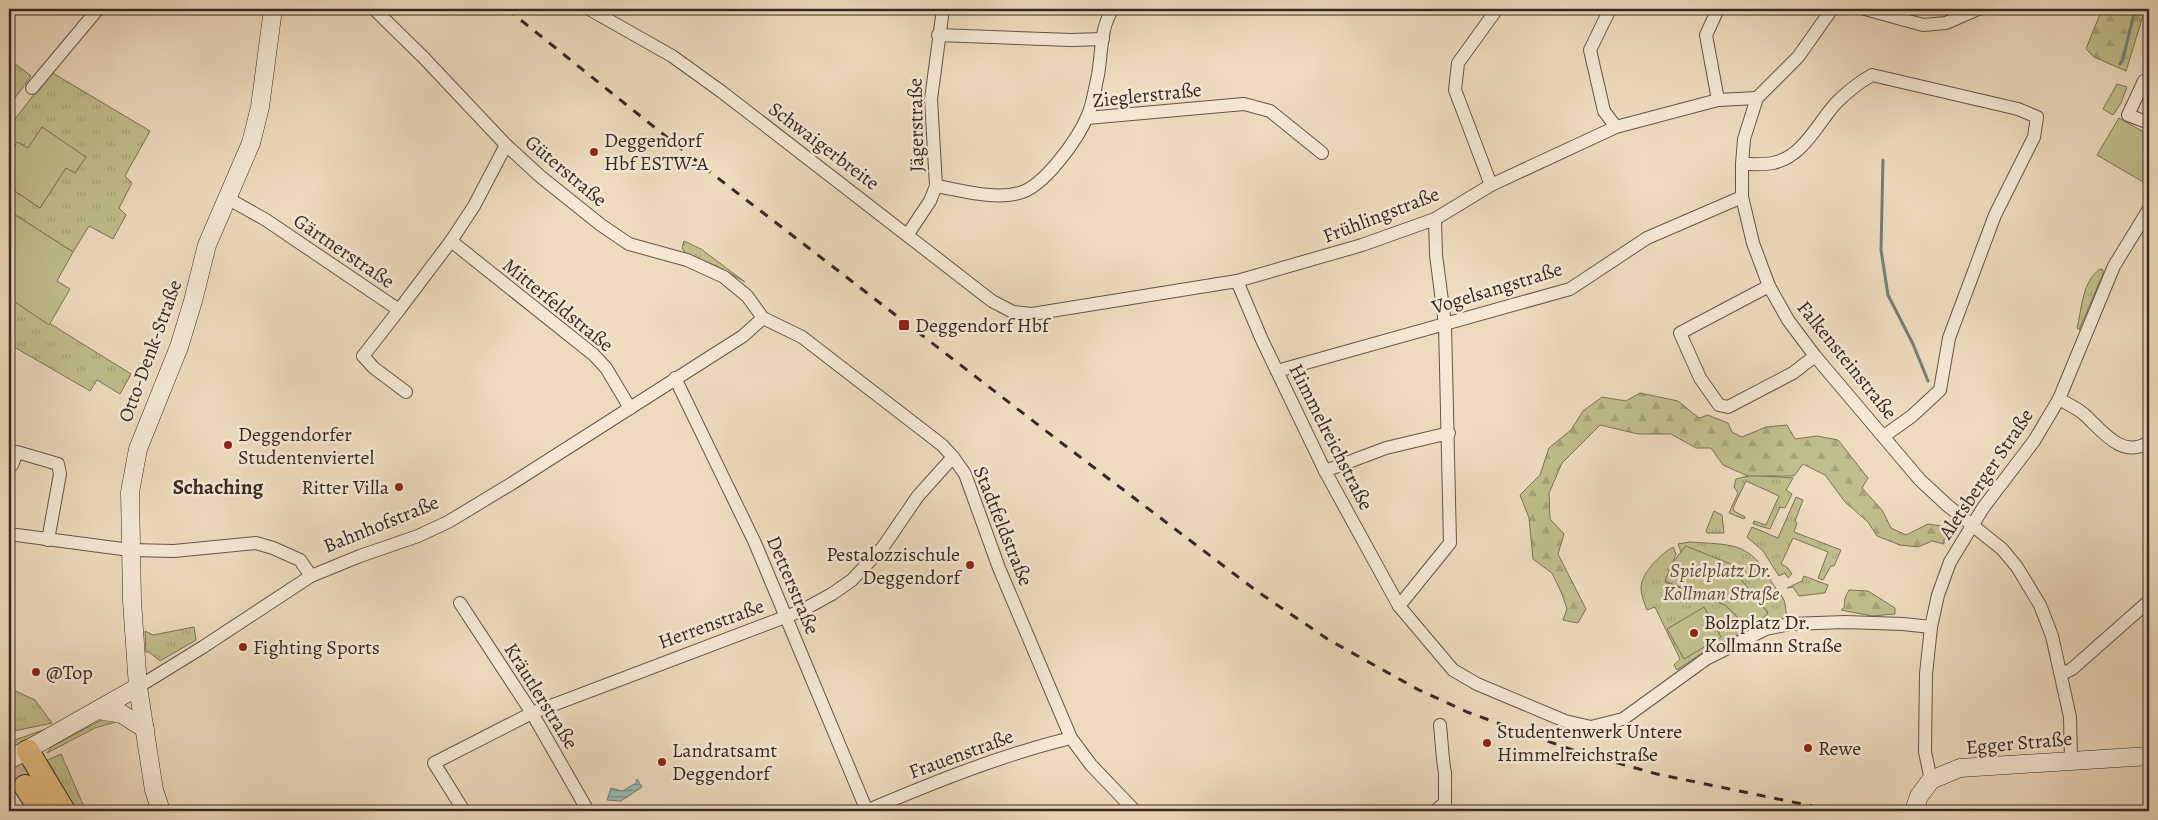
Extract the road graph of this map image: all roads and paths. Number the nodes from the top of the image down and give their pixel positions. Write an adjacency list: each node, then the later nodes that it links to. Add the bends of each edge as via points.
1 (98, 9): 16 (street)
2 (273, 9): 28 (street, Otto-Denk-Straße, via 260,107 251,143)
3 (374, 9): 22 (street, Güterstraße)
4 (589, 9): 31 (street, Schwaigerbreite, via 679,62)
5 (943, 9): 13 (street, Jägerstraße)
6 (1113, 9): 14 (street, via 1108,16)
7 (1496, 9): 25 (street, via 1458,63 1454,90)
8 (1610, 9): 21 (street, via 1590,50 1604,111)
9 (1718, 9): 18 (street, via 1706,35)
10 (1832, 9): 17 (street, Falkensteinstraße, via 1798,57)
11 (1864, 9): 12 (street, via 1923,25 1946,23)
12 (1978, 9)
13 (938, 35): 14 (street); 26 (street, Jägerstraße, via 931,99)
14 (1103, 39): 19 (street)
15 (2144, 81): 20 (street, via 2128,115)
16 (32, 88)
17 (1757, 98): 18 (street, Frühlingstraße); 24 (street, Falkensteinstraße, via 1744,139)
18 (1718, 100): 21 (street, Frühlingstraße)
19 (1087, 118): 23 (street, Zieglerstraße, via 1244,104 1270,111); 26 (street, Zieglerstraße, via 1047,176 1030,190 1007,195)
20 (2149, 123)
21 (1616, 127): 25 (street, Frühlingstraße)
22 (506, 145): 32 (street, Gärtnerstraße, via 474,206); 37 (street, Güterstraße, via 601,225 629,244 687,260 724,277 747,296)
23 (1322, 153)
24 (1742, 164): 27 (street, Falkensteinstraße); 46 (street, via 1774,163 1796,152 1835,104 1852,87 1872,75 2018,109 2037,117 2034,137 1995,215 1949,338 1940,390)
25 (1492, 185): 30 (street, Frühlingstraße)
26 (936, 186): 31 (street, Jägerstraße, via 930,202)
27 (1742, 197): 34 (street, Falkensteinstraße, via 1753,244); 38 (street, Vogelsangstraße, via 1647,238 1570,289)
28 (227, 198): 35 (street, Gärtnerstraße, via 266,220); 54 (street, Otto-Denk-Straße, via 207,245 179,347 138,448 130,492)
29 (2149, 209): 43 (street, Aletsberger Straße, via 2114,266)
30 (1435, 219): 33 (street, Frühlingstraße, via 1362,245); 38 (street)
31 (908, 234): 36 (street, Schwaigerbreite, via 992,301 1013,312)
32 (451, 241): 35 (street, Gärtnerstraße); 44 (street, Mitterfeldstraße, via 594,355 606,368)
33 (1237, 281): 36 (street, Frühlingstraße); 40 (street, Himmelreichstraße)
34 (1769, 286): 39 (street, Falkensteinstraße, via 1788,320); 39 (street, via 1680,334 1700,378 1719,405 1728,407 1793,373)
35 (399, 310): 42 (street, via 363,356)
36 (1032, 314)
37 (763, 318): 41 (street, Bahnhofstraße, via 743,336); 48 (street, Stadtfeldstraße, via 802,337)
38 (1445, 324): 40 (street, Vogelsangstraße); 45 (street)
39 (1815, 356): 46 (street, Falkensteinstraße)
40 (1277, 371): 50 (street, Himmelreichstraße)
41 (675, 378): 44 (street, Bahnhofstraße); 59 (street, Detterstraße)
42 (406, 392)
43 (2060, 399): 47 (street, via 2124,447 2139,447); 51 (street, Aletsberger Straße, via 2034,441)
44 (630, 408): 55 (street, Bahnhofstraße, via 441,526)
45 (1449, 433): 50 (street, via 1386,448); 58 (street, via 1450,543)
46 (1884, 436): 51 (street, Falkensteinstraße, via 1920,480)
47 (2149, 442)
48 (954, 457): 59 (street, Herrenstraße, via 918,496 883,547 852,580 832,594); 67 (street, Stadtfeldstraße, via 965,474 999,568)
49 (9, 466): 53 (street, via 17,452 58,464 60,474)
50 (1325, 471): 58 (street, Himmelreichstraße)
51 (1972, 524): 60 (street, Aletsberger Straße, via 1950,562); 61 (street, Falkensteinstraße, via 2002,549 2022,574 2040,605)
52 (9, 534): 53 (street)
53 (48, 540): 54 (street)
54 (130, 550): 55 (street, via 174,551 256,543 300,560); 62 (street, Otto-Denk-Straße)
55 (311, 576): 62 (street, Bahnhofstraße)
56 (2149, 600): 61 (street, via 2072,669)
57 (460, 603): 64 (street, Kräutlerstraße)
58 (1399, 606): 60 (street, Himmelreichstraße, via 1453,670 1477,684 1565,721 1591,728 1623,719 1706,659 1766,629 1790,624 1845,622)
59 (787, 616): 64 (street, Herrenstraße); 78 (street, Detterstraße)
60 (1931, 627): 71 (street, Aletsberger Straße, via 1925,736 1926,764)
61 (2062, 674): 70 (street, Falkensteinstraße, via 2070,717)
62 (138, 687): 63 (street, Bahnhofstraße); 66 (street, Otto-Denk-Straße)
63 (98, 710): 66 (street, via 122,714); 68 (street, Bahnhofstraße)
64 (532, 713): 76 (street, Herrenstraße, via 434,763); 77 (street, Kräutlerstraße)
65 (1440, 724): 80 (street, via 1446,772 1444,804)
66 (145, 729): 75 (street, Otto-Denk-Straße, via 154,790)
67 (1071, 738): 78 (street, Frauenstraße, via 1043,744); 79 (street, Stadtfeldstraße, via 1091,765)
68 (18, 756): 74 (highway)
69 (2149, 756): 70 (street, Egger Straße)
70 (2071, 759): 71 (street, Egger Straße, via 1960,768)
71 (1931, 780): 81 (street, via 1919,796)
72 (21, 797): 73 (highway)
73 (41, 811)
74 (64, 811)
75 (161, 811)
76 (464, 811)
77 (588, 811)
78 (866, 811)
79 (1135, 811)
80 (1435, 811)
81 (1914, 811)

